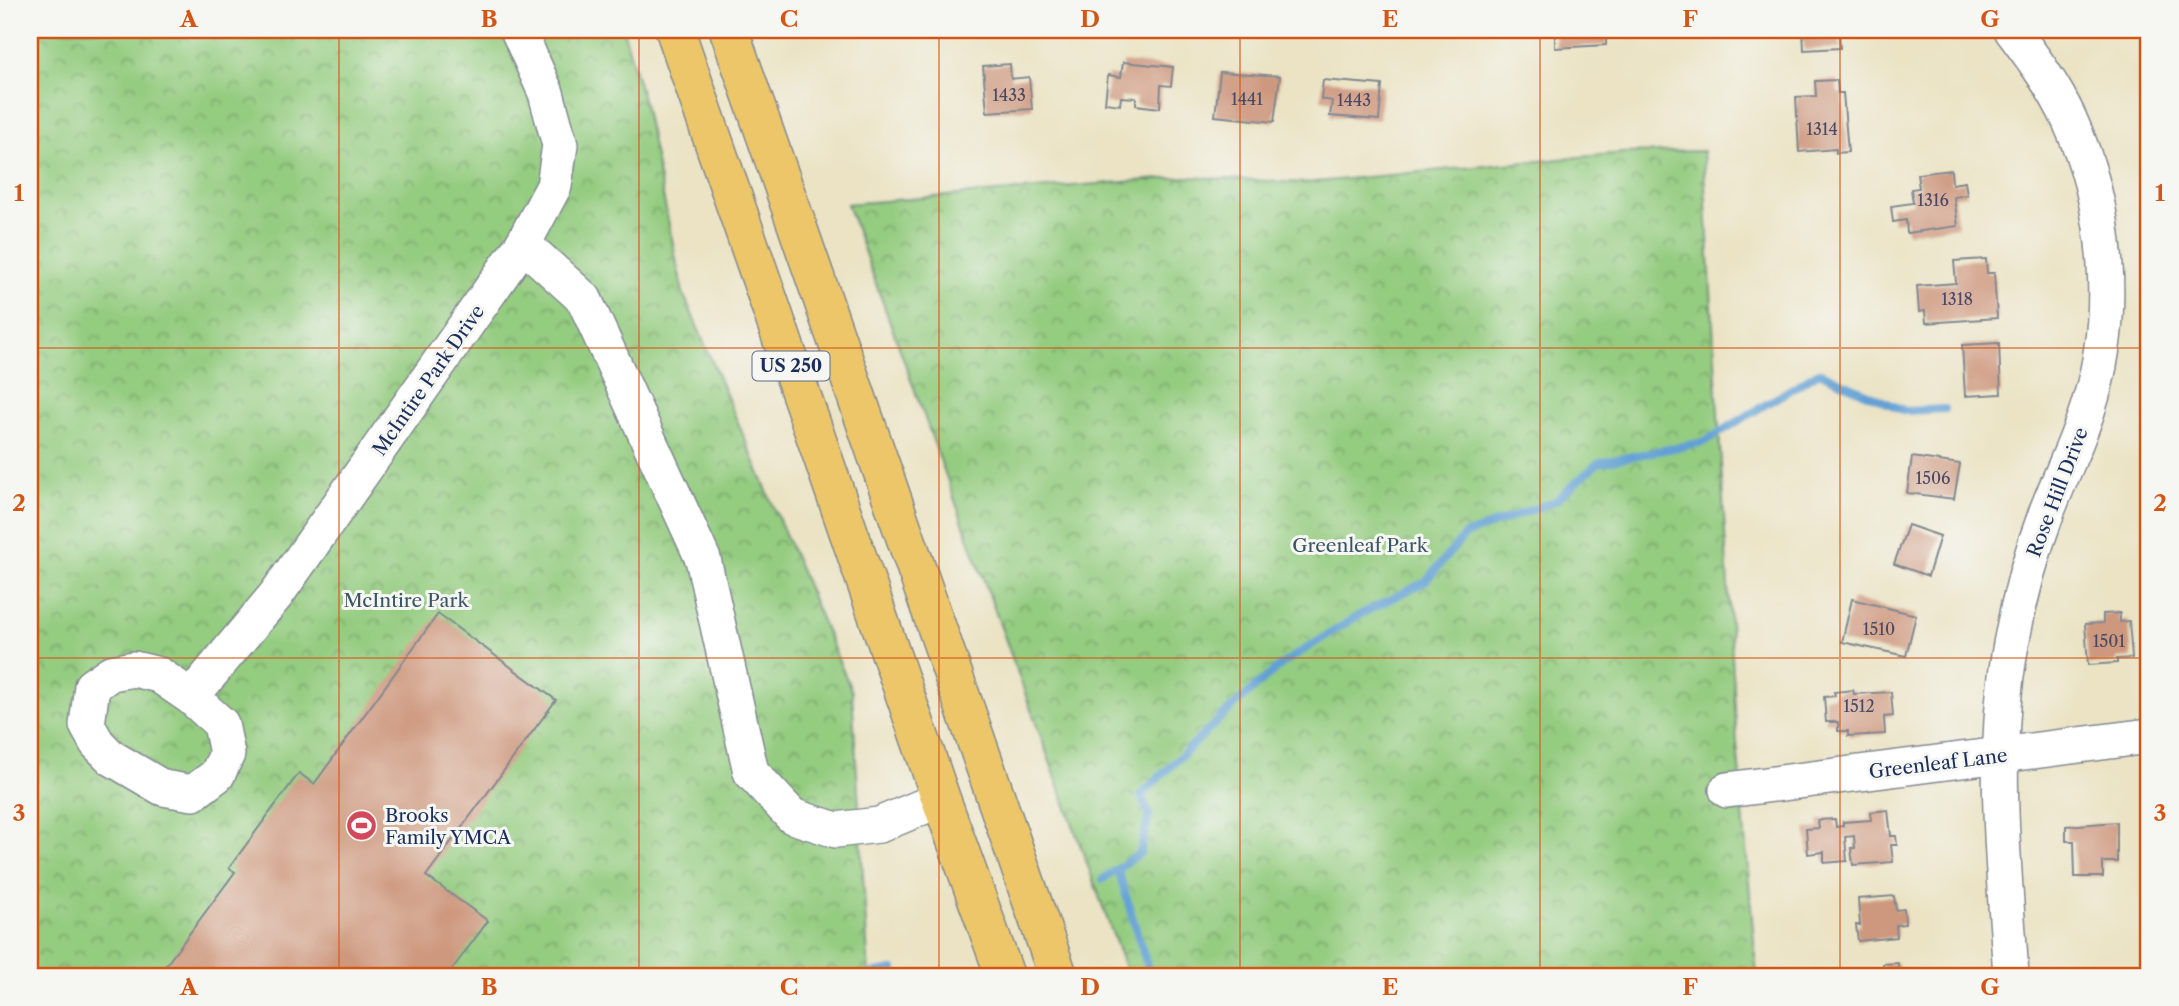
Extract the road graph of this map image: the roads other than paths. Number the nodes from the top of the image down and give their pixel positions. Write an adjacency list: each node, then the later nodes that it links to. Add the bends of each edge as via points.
1 (519, 30): 5 (street, McIntire Park Drive, via 546,93 559,145 554,186)
2 (729, 30): 12 (highway, US 250)
3 (2012, 30): 8 (street, Rose Hill Drive, via 2038,64 2068,118 2087,167 2099,217 2105,312 2089,406 2025,577 2011,645)
4 (675, 32): 10 (highway, US 250)
5 (523, 244): 6 (street, McIntire Park Drive, via 276,594); 10 (street, via 584,299 703,559 751,772 792,816 836,830 879,825)
6 (191, 697)
7 (2149, 736): 8 (street, Greenleaf Lane)
8 (2000, 755): 9 (street, Greenleaf Lane); 13 (street, Rose Hill Drive)
9 (1727, 790)
10 (941, 799): 11 (highway, US 250)
11 (1004, 976)
12 (1058, 976)
13 (2011, 976)

